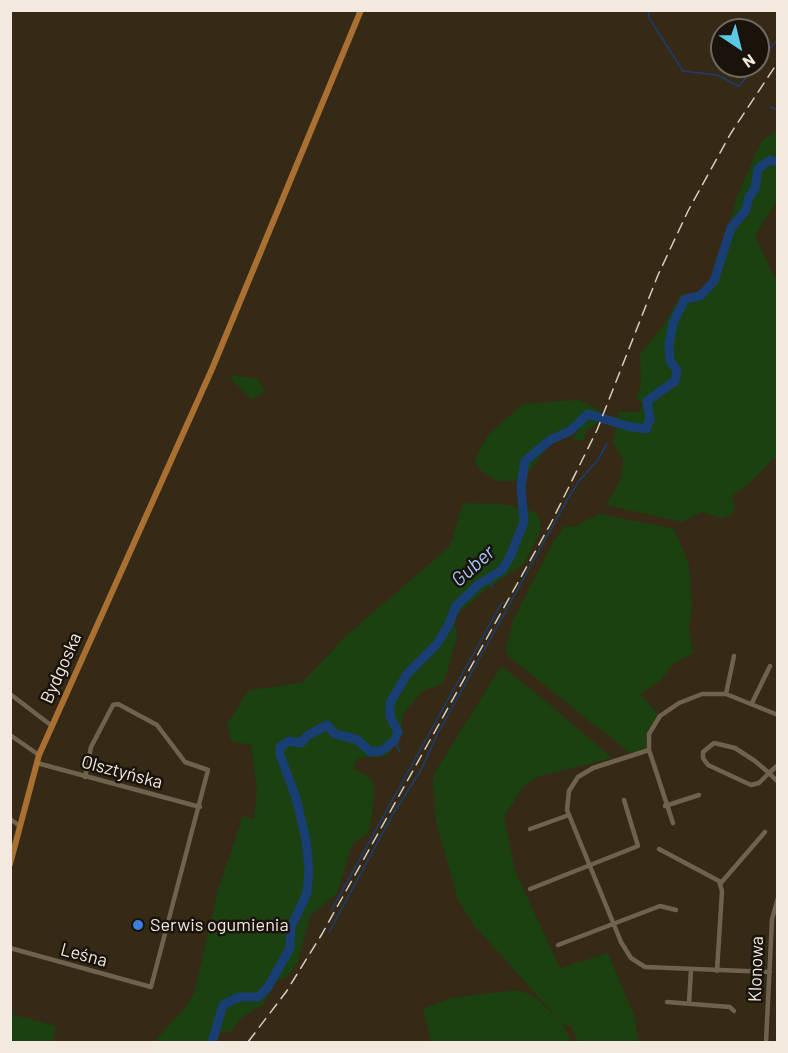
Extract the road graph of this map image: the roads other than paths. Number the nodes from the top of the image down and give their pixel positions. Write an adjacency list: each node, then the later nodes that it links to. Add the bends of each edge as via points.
1 (361, 10): 8 (main road, Bydgoska, via 212,369)
2 (734, 656): 5 (street)
3 (770, 666): 6 (street)
4 (10, 694): 8 (street, Bydgoska)
5 (726, 694): 6 (street); 10 (street, via 702,694 679,703 660,717 649,734)
6 (752, 703): 7 (street)
7 (777, 715)
8 (51, 726): 11 (main road, Bydgoska)
9 (10, 735): 11 (street)
10 (649, 750): 19 (street); 21 (street, via 593,768 578,777 569,791)
11 (39, 755): 12 (main road, Bydgoska)
12 (36, 763): 15 (street, Olsztyńska); 24 (main road, Bydgoska)
13 (777, 765): 14 (street)
14 (769, 773): 14 (street, via 729,746 714,743 705,748 703,758 708,765 745,783 756,784); 16 (street)
15 (85, 777): 20 (street, Olsztyńska); 20 (street, via 91,747 113,705 118,704 157,724 185,762 208,770)
16 (777, 782)
17 (699, 795): 19 (street)
18 (624, 800): 30 (street, via 638,846)
19 (665, 806): 23 (street)
20 (200, 807): 37 (street, Leśna, via 151,987)
21 (569, 814): 25 (street); 30 (street)
22 (10, 819): 24 (street)
23 (673, 823)
24 (20, 826): 28 (main road, Bydgoska)
25 (530, 829)
26 (765, 832): 31 (street)
27 (659, 849): 31 (street)
28 (12, 852): 29 (main road, Bydgoska)
29 (10, 864)
30 (590, 865): 32 (street); 35 (street)
31 (720, 884): 39 (street, via 723,891)
32 (530, 889)
33 (777, 898): 40 (street, Klonowa, via 772,919)
34 (676, 910): 35 (street, via 660,906)
35 (613, 923): 36 (street); 38 (street, via 631,958 645,967)
36 (558, 945)
37 (10, 948)
38 (691, 970): 39 (street); 42 (street)
39 (717, 971): 40 (street)
40 (770, 972): 44 (street, Klonowa)
41 (667, 1002): 42 (street)
42 (689, 1003): 43 (street, via 730,1007)
43 (734, 1011)
44 (766, 1042)

